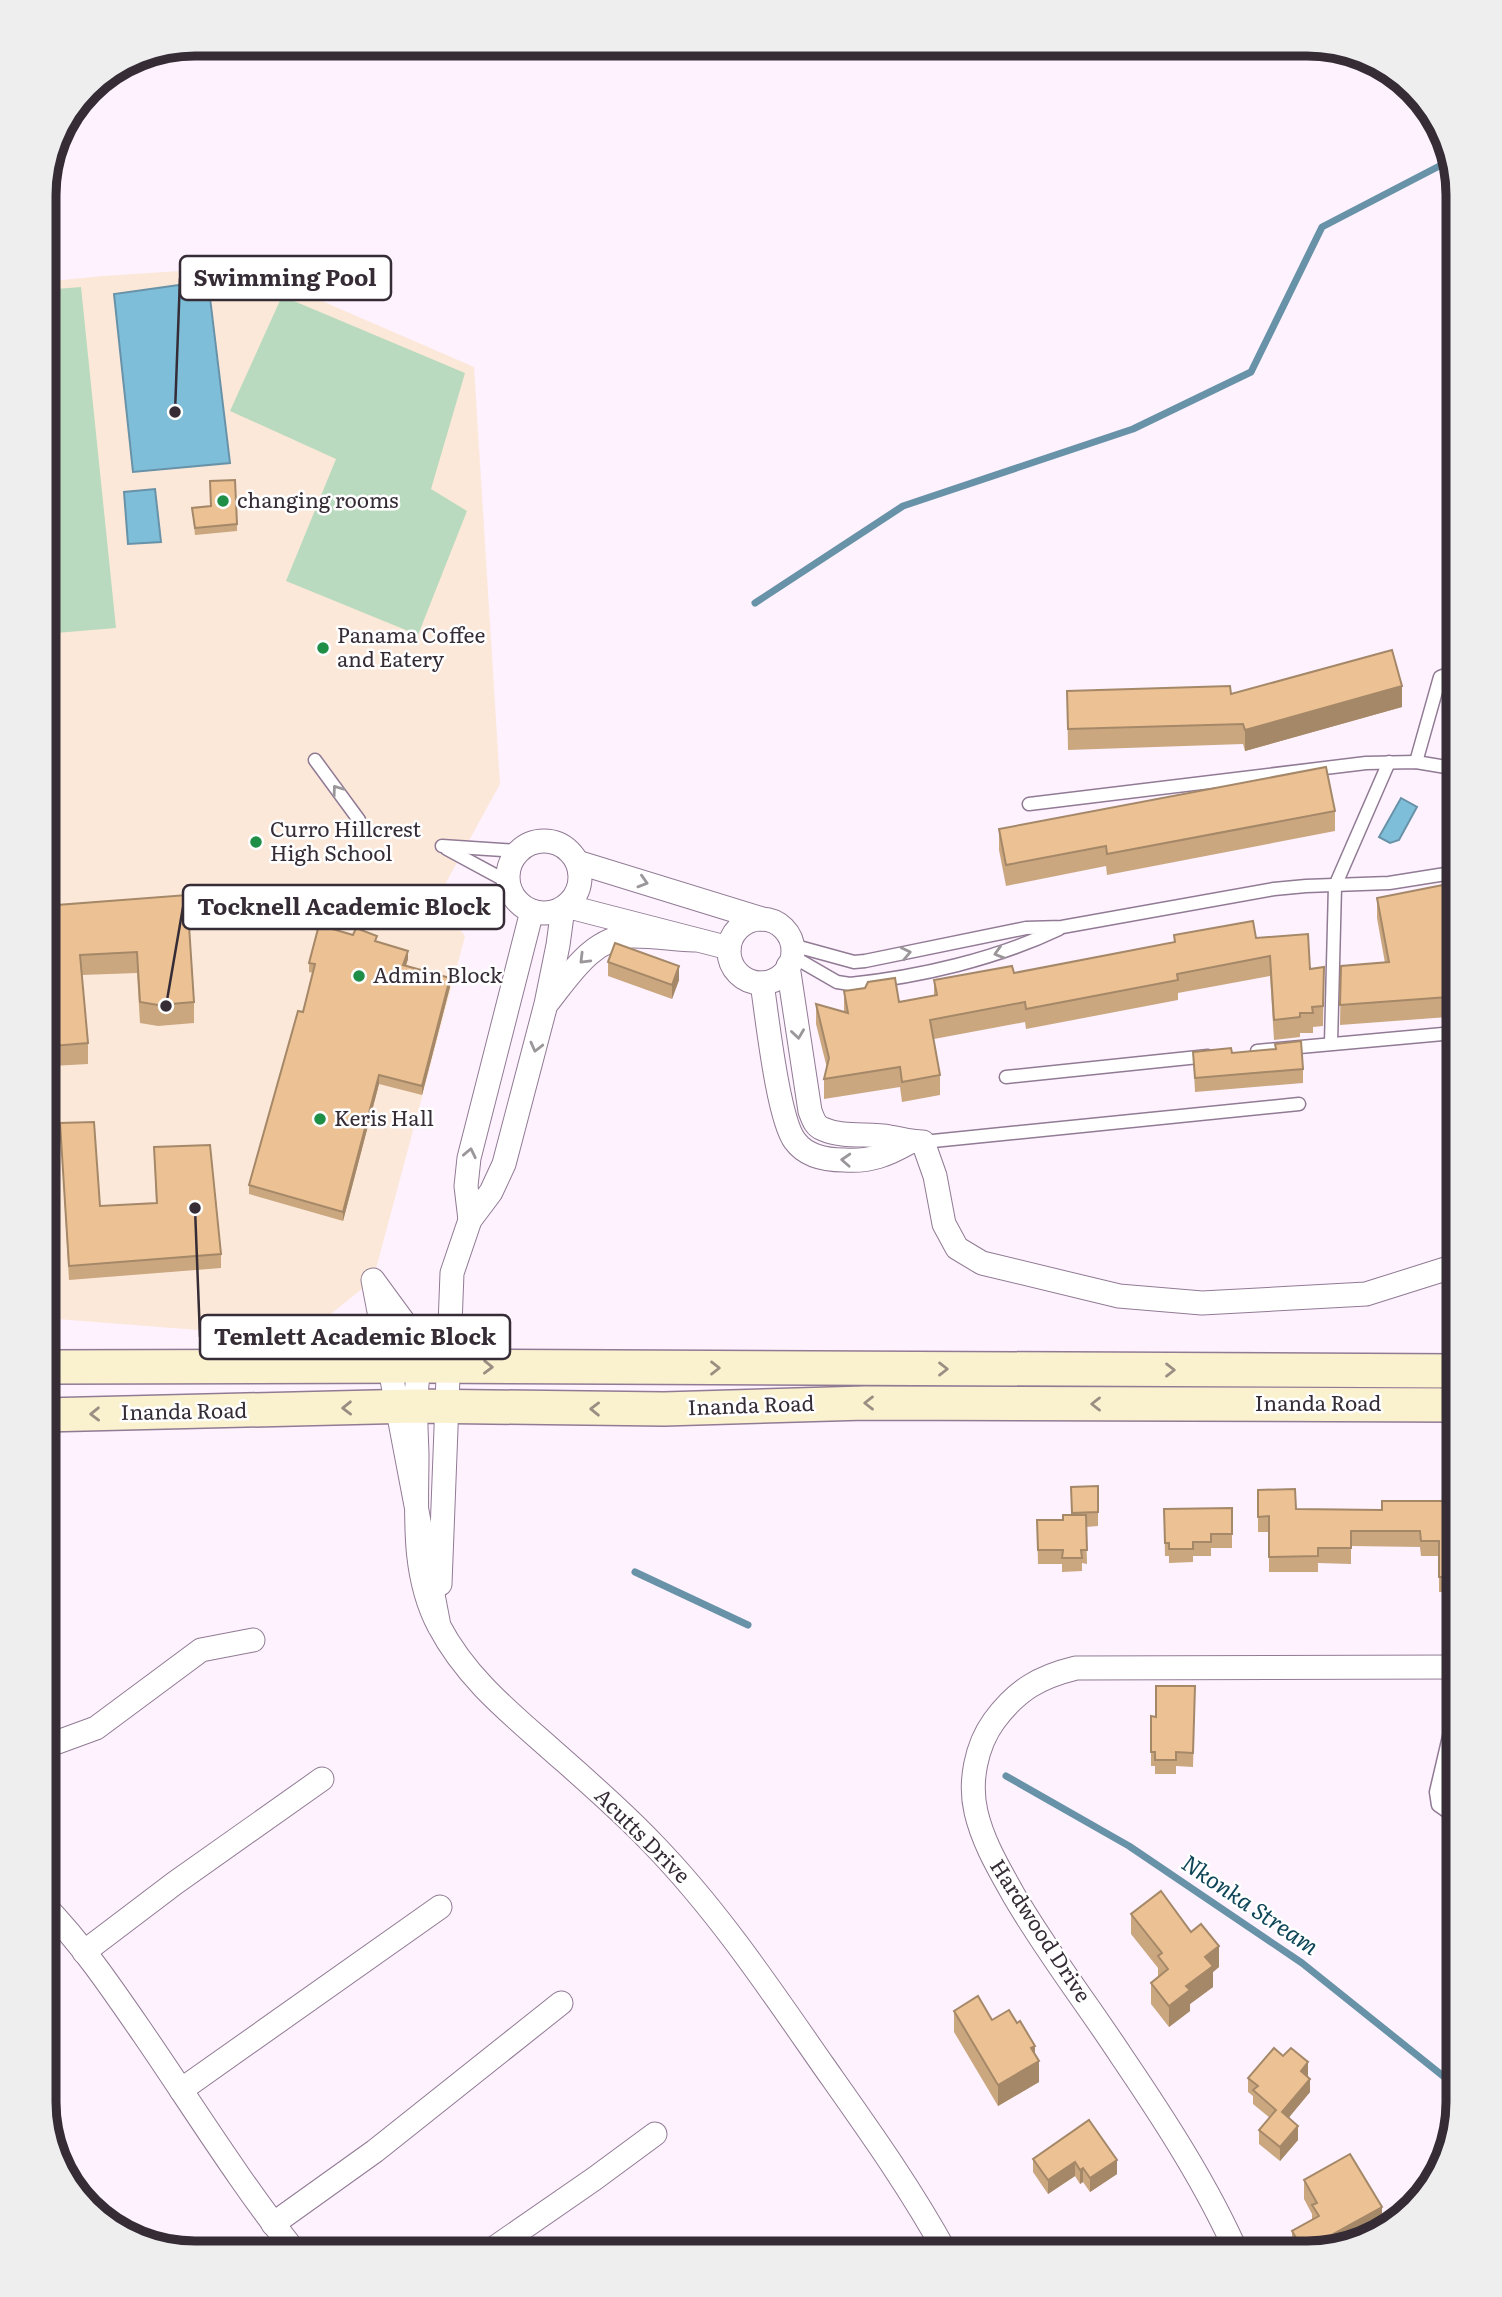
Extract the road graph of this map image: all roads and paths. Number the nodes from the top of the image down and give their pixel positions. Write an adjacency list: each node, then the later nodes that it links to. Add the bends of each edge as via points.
1 (1446, 675): 4 (lane, via 1440,677)
2 (315, 760): 7 (lane, one-way to 2)
3 (1389, 762): 4 (lane); 6 (lane); 12 (lane)
4 (1416, 762): 5 (lane)
5 (1446, 767)
6 (1029, 804)
7 (359, 820)
8 (519, 851): 9 (street, via 539,841 551,842 562,845); 11 (street, via 508,871); 11 (lane, via 442,846)
9 (578, 862): 13 (street, via 580,884); 15 (street, one-way to 15)
10 (1446, 874): 12 (lane)
11 (508, 883): 14 (street, via 516,900)
12 (1335, 886): 16 (lane, via 1274,889); 25 (lane)
13 (564, 907): 14 (street, via 550,913); 17 (street); 23 (street)
14 (532, 911): 31 (street, one-way to 14, via 466,1186 469,1158)
15 (762, 919): 18 (street, via 739,927); 19 (street, via 782,927)
16 (1062, 927): 20 (lane, one-way to 16, via 1026,928); 21 (lane, one-way to 21, via 992,956)
17 (694, 940): 18 (street); 23 (street, one-way to 23, via 633,936 604,943 589,953)
18 (729, 948): 22 (street, via 730,959 742,976)
19 (791, 956): 20 (lane); 21 (lane, via 837,982); 22 (street, via 782,975); 30 (street, one-way to 30, via 814,1122 823,1129)
20 (865, 961): 21 (lane)
21 (864, 982)
22 (762, 983): 30 (street, one-way to 22, via 861,1161 821,1158 794,1141 784,1119)
23 (546, 1004): 31 (street, one-way to 31, via 505,1164)
24 (1446, 1034): 25 (lane)
25 (1331, 1043): 26 (lane)
26 (1250, 1052)
27 (1223, 1055): 28 (lane)
28 (1006, 1077)
29 (1299, 1104): 30 (lane)
30 (917, 1142): 32 (street, via 935,1176 944,1224 957,1248 982,1263 1106,1293 1202,1303 1366,1294)
31 (471, 1220): 39 (street, via 452,1273)
32 (1446, 1269)
33 (419, 1366): 34 (main road, Inanda Road); 35 (main road, Inanda Road, one-way to 35); 37 (street, Acutts Drive); 39 (street, Acutts Drive, via 425,1351 373,1280)
34 (56, 1367)
35 (1446, 1371)
36 (1446, 1405): 37 (main road, Inanda Road, one-way to 37)
37 (415, 1406): 38 (main road, Inanda Road, one-way to 38); 39 (street, Acutts Drive, via 418,1555 429,1606)
38 (56, 1415)
39 (439, 1626): 55 (street, Acutts Drive, via 452,1650 487,1691 653,1843 724,1926 885,2154)
40 (253, 1640): 42 (street, via 201,1650 96,1728)
41 (1446, 1667): 56 (street, Hardwood Drive, via 1076,1668 1050,1674 1008,1703 979,1752 974,1781 976,1811 988,1850 1039,1937 1190,2165)
42 (56, 1743)
43 (1446, 1749): 45 (lane, via 1436,1792 1438,1805)
44 (322, 1779): 48 (street)
45 (1446, 1811)
46 (440, 1907): 50 (street)
47 (56, 1919): 48 (street)
48 (84, 1952): 50 (street)
49 (561, 2004): 52 (street)
50 (181, 2090): 52 (street)
51 (655, 2134): 54 (street)
52 (273, 2224): 53 (street)
53 (286, 2241)
54 (504, 2241)
55 (939, 2241)
56 (1231, 2241)

